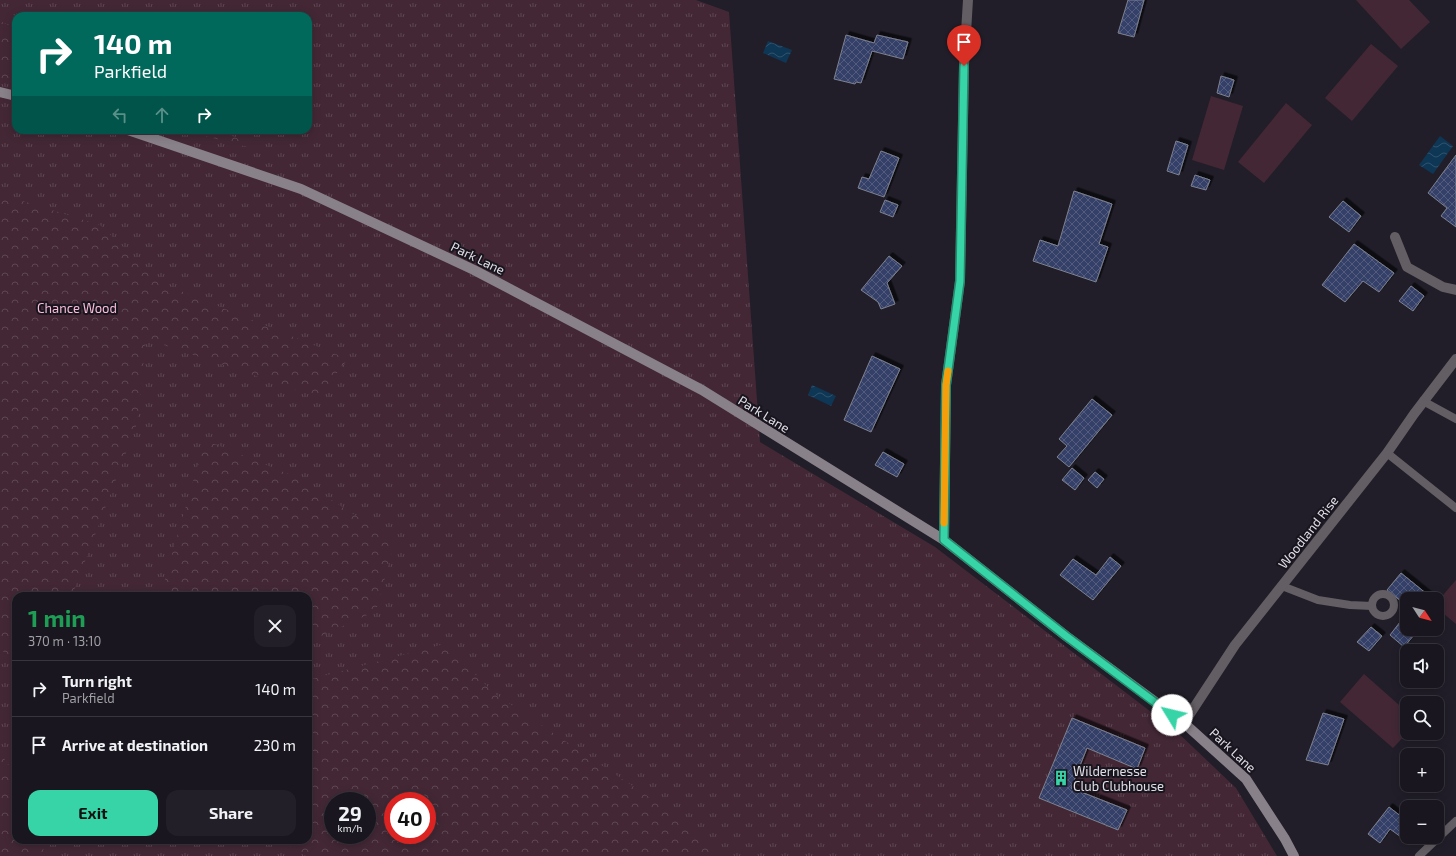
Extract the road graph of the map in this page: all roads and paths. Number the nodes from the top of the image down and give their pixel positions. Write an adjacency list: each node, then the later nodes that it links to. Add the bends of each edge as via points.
1 (968, 0): 12 (street, via 964,66 960,281 946,385)
2 (0, 92): 3 (street)
3 (12, 95)
4 (140, 134): 12 (street, Park Lane, via 301,189 474,270 702,390)
5 (1395, 237): 6 (street, via 1407,267 1443,287)
6 (1456, 290)
7 (1456, 359): 8 (street, Woodland Rise)
8 (1424, 401): 9 (lane); 10 (street, Woodland Rise)
9 (1456, 419)
10 (1388, 453): 11 (lane); 13 (street, Woodland Rise)
11 (1456, 508)
12 (944, 540): 15 (street, Park Lane, via 1066,636)
13 (1282, 586): 14 (lane, via 1318,600); 15 (street, Woodland Rise, via 1235,645)
14 (1372, 606)
15 (1184, 723): 17 (street, Park Lane, via 1246,779)
16 (1456, 821): 18 (lane)
17 (1294, 856)
18 (1419, 856)

